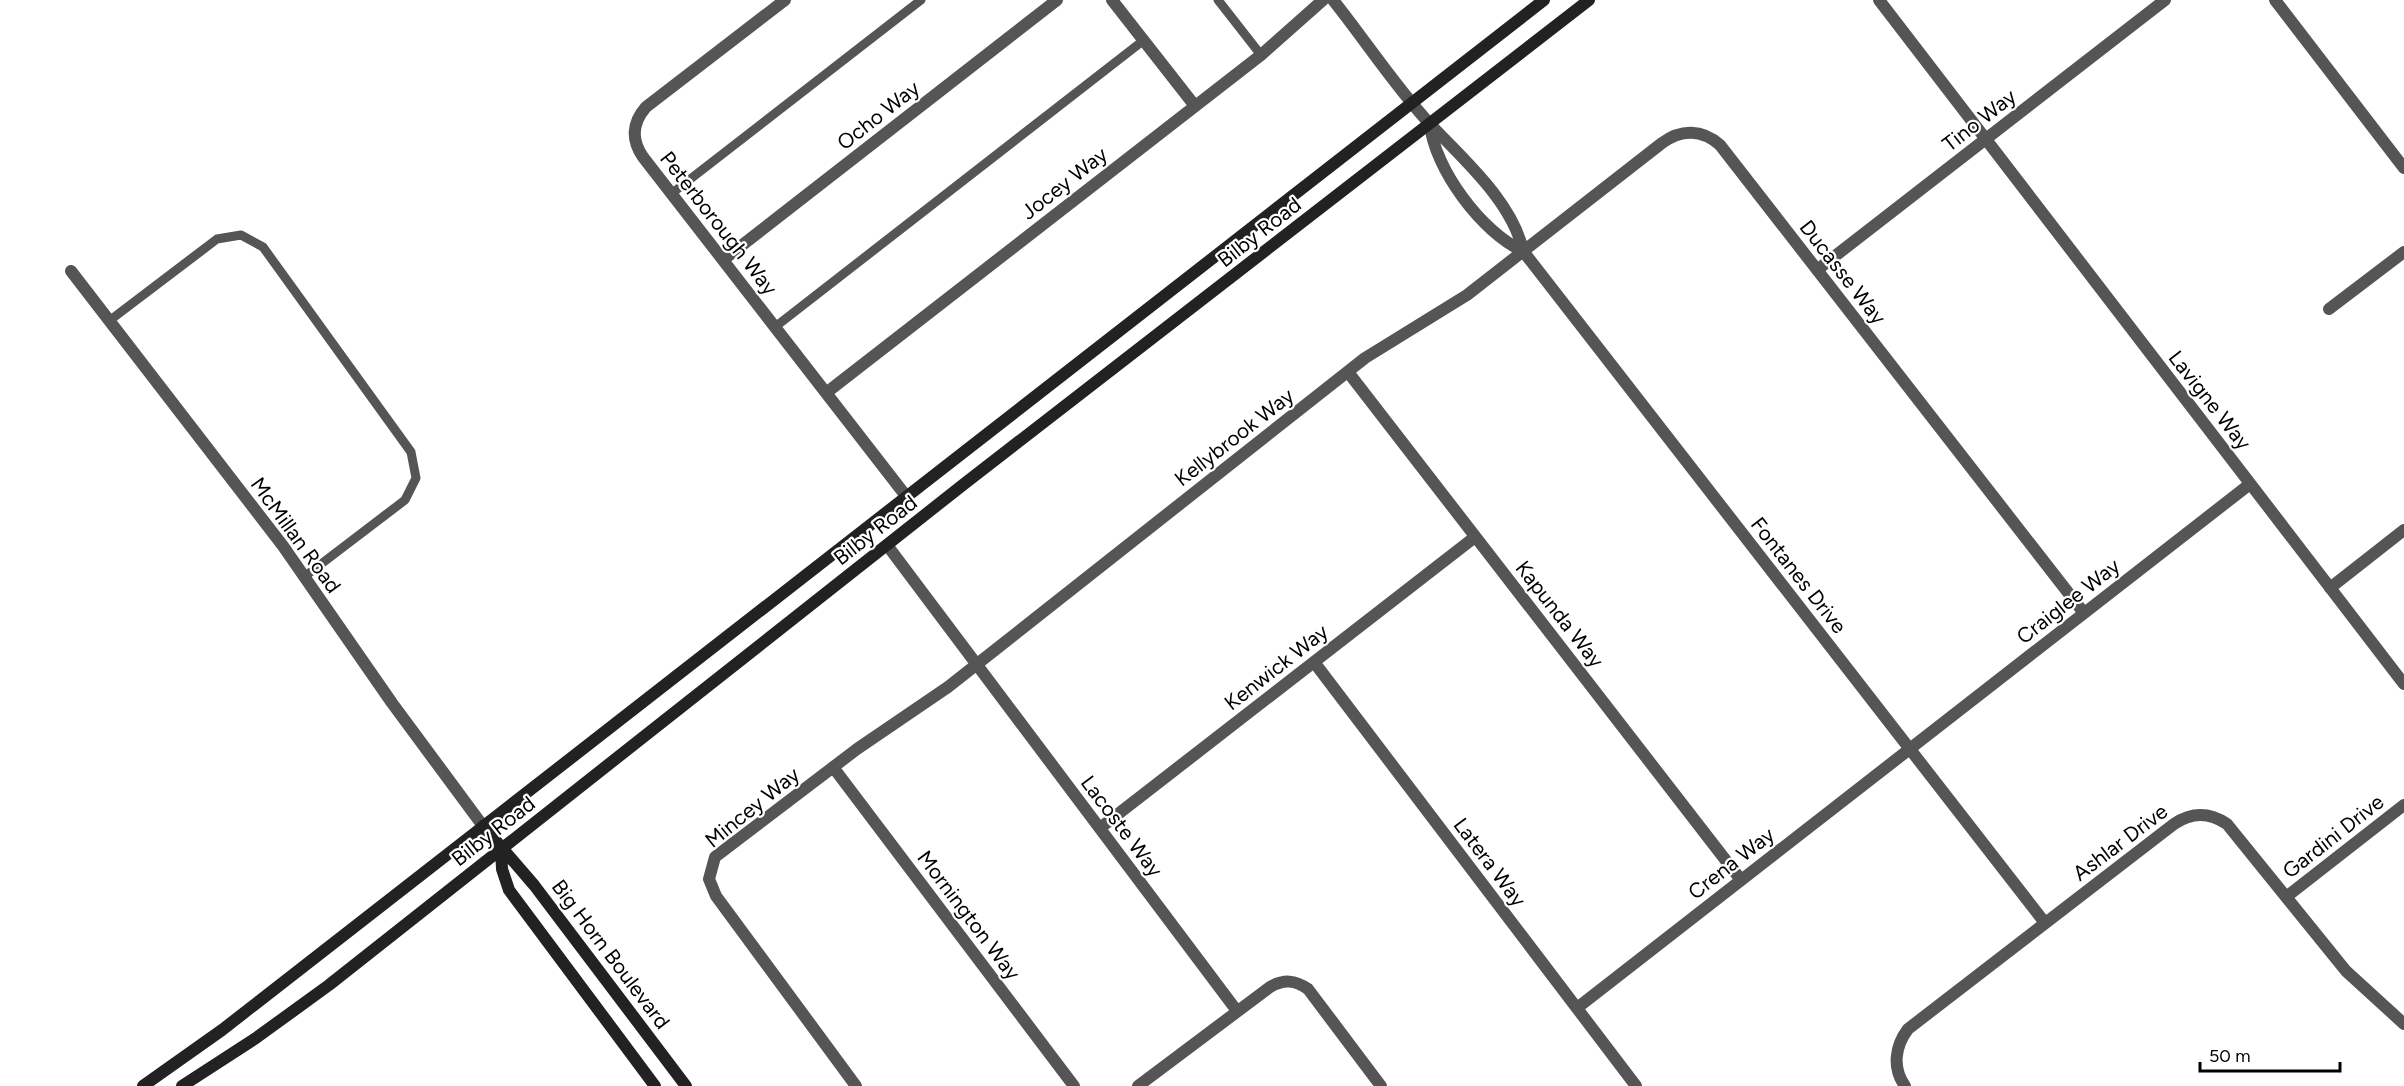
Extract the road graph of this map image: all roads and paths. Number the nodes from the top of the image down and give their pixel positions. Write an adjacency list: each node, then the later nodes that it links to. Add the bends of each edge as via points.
1 (785, 0): 20 (street, Peterborough Way, via 640,113 634,130 637,149)
2 (921, 0): 20 (lane)
3 (1057, 0): 23 (street, Ocho Way)
4 (1112, 0): 13 (street)
5 (1218, 0): 14 (lane)
6 (1323, 0): 14 (street, Jocey Way)
7 (1333, 0): 15 (street)
8 (1544, 0): 15 (main road, Bilby Road)
9 (1589, 0): 17 (main road, Bilby Road)
10 (1879, 0): 18 (street, Lavigne Way)
11 (2165, 0): 18 (street, Tino Way)
12 (2276, 0): 19 (street)
13 (1143, 40): 16 (street); 28 (lane)
14 (1261, 55): 16 (street, Jocey Way)
15 (1413, 102): 17 (street); 32 (main road, Bilby Road)
16 (1195, 106): 30 (street, Jocey Way)
17 (1430, 124): 21 (street, Fontanes Drive, via 1452,143 1506,213); 21 (street, Fontanes Drive, via 1437,157 1450,178 1495,235); 35 (main road, Bilby Road)
18 (1985, 140): 24 (street, Tino Way); 31 (street, Lavigne Way)
19 (2404, 168)
20 (671, 194): 23 (street, Peterborough Way)
21 (1523, 252): 24 (street, Ducasse Way, via 1670,137 1696,132 1720,145); 29 (street, Kellybrook Way, via 1448,308 1392,340); 42 (street, Fontanes Drive)
22 (2404, 252): 26 (street)
23 (723, 260): 28 (street, Peterborough Way)
24 (1817, 270): 38 (street, Ducasse Way)
25 (71, 272): 27 (street, McMillan Road)
26 (2329, 309)
27 (109, 321): 36 (street, McMillan Road); 36 (lane, via 217,239 241,235 263,246 411,452 416,478 405,500)
28 (775, 327): 30 (street, Peterborough Way)
29 (1348, 372): 34 (street, Kapunda Way); 40 (street, Kellybrook Way)
30 (826, 393): 32 (street, Peterborough Way)
31 (2250, 484): 37 (street, Lavigne Way); 38 (street, Craiglee Way)
32 (906, 496): 45 (main road, Bilby Road)
33 (2404, 530): 37 (street)
34 (1475, 537): 39 (street, Kenwick Way); 48 (street, Kapunda Way)
35 (887, 545): 40 (street, Lacoste Way); 47 (main road, Bilby Road)
36 (304, 577): 45 (street, McMillan Road)
37 (2330, 588): 41 (street, Lavigne Way)
38 (2084, 613): 42 (street, Craiglee Way)
39 (1314, 662): 46 (street, Kenwick Way); 51 (street, Latera Way)
40 (976, 664): 43 (street, Mincey Way); 46 (street, Lacoste Way)
41 (2404, 684)
42 (1910, 749): 48 (street, Crena Way); 50 (street, Fontanes Drive)
43 (833, 767): 58 (street, Mincey Way, via 720,852 712,863 709,879 716,896); 59 (street, Mornington Way)
44 (2404, 805): 49 (street, Gardini Drive)
45 (483, 826): 47 (main road, Big Horn Boulevard); 54 (main road, Bilby Road, via 222,1030)
46 (1100, 828): 52 (street, Lacoste Way)
47 (501, 850): 55 (main road, Bilby Road, via 285,1017); 56 (main road, Big Horn Boulevard, via 508,890); 57 (main road, Big Horn Boulevard, via 534,885)
48 (1741, 880): 51 (street, Crena Way)
49 (2286, 897): 50 (street, Ashlar Drive, via 2228,824 2199,814 2174,824); 53 (street, Ashlar Drive, via 2346,971)
50 (2045, 923): 63 (street, Ashlar Drive, via 1908,1029 1897,1053 1898,1073)
51 (1577, 1008): 62 (street, Latera Way)
52 (1237, 1011): 60 (street); 61 (street, via 1277,982 1302,985)
53 (2404, 1023)
54 (143, 1086)
55 (182, 1086)
56 (655, 1086)
57 (686, 1086)
58 (856, 1086)
59 (1074, 1086)
60 (1138, 1086)
61 (1381, 1086)
62 (1636, 1086)
63 (1905, 1086)

